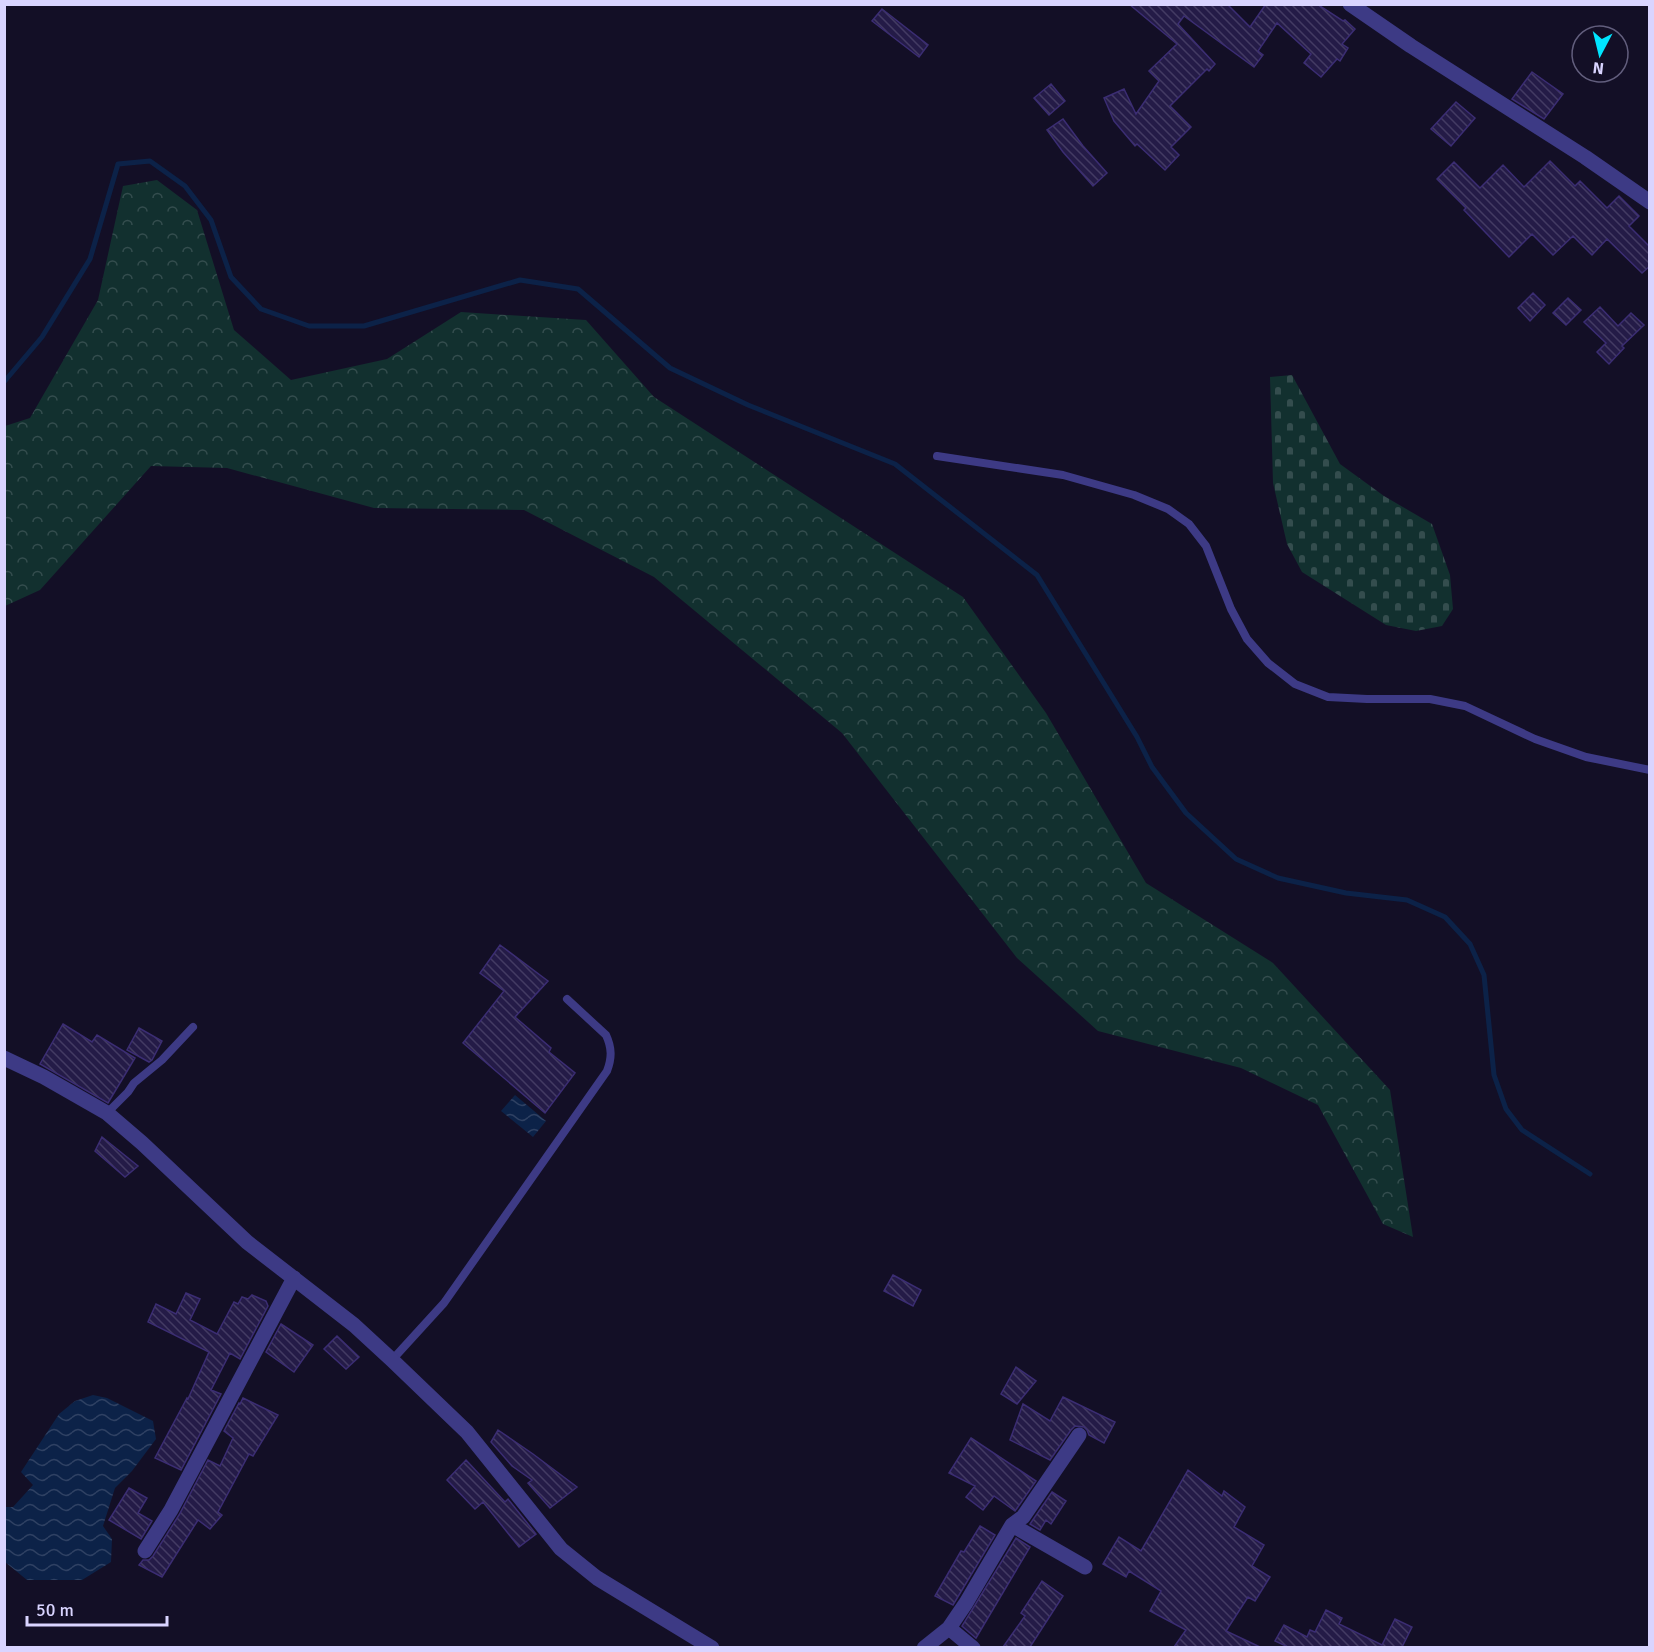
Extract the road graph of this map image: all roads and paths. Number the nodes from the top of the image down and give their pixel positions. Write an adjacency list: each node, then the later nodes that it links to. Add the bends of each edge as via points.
1 (1350, 4): 2 (street)
2 (1650, 202)
3 (937, 456): 4 (lane, via 1064,475 1168,509 1189,524 1206,546 1247,639 1268,663 1295,684 1328,697 1430,699 1465,706 1535,739 1586,757)
4 (1650, 770)
5 (567, 999): 10 (lane, via 610,1042 607,1071 444,1303)
6 (193, 1027): 8 (lane)
7 (4, 1058): 8 (street)
8 (107, 1113): 9 (street, via 247,1242)
9 (294, 1278): 10 (street); 13 (street, via 171,1510)
10 (392, 1360): 16 (street, via 467,1432 561,1549 597,1578)
11 (1079, 1435): 12 (street, via 1023,1517)
12 (1012, 1525): 14 (street); 15 (street)
13 (145, 1551)
14 (1085, 1567)
15 (949, 1628): 17 (street); 18 (street)
16 (712, 1647)
17 (924, 1647)
18 (973, 1647)

